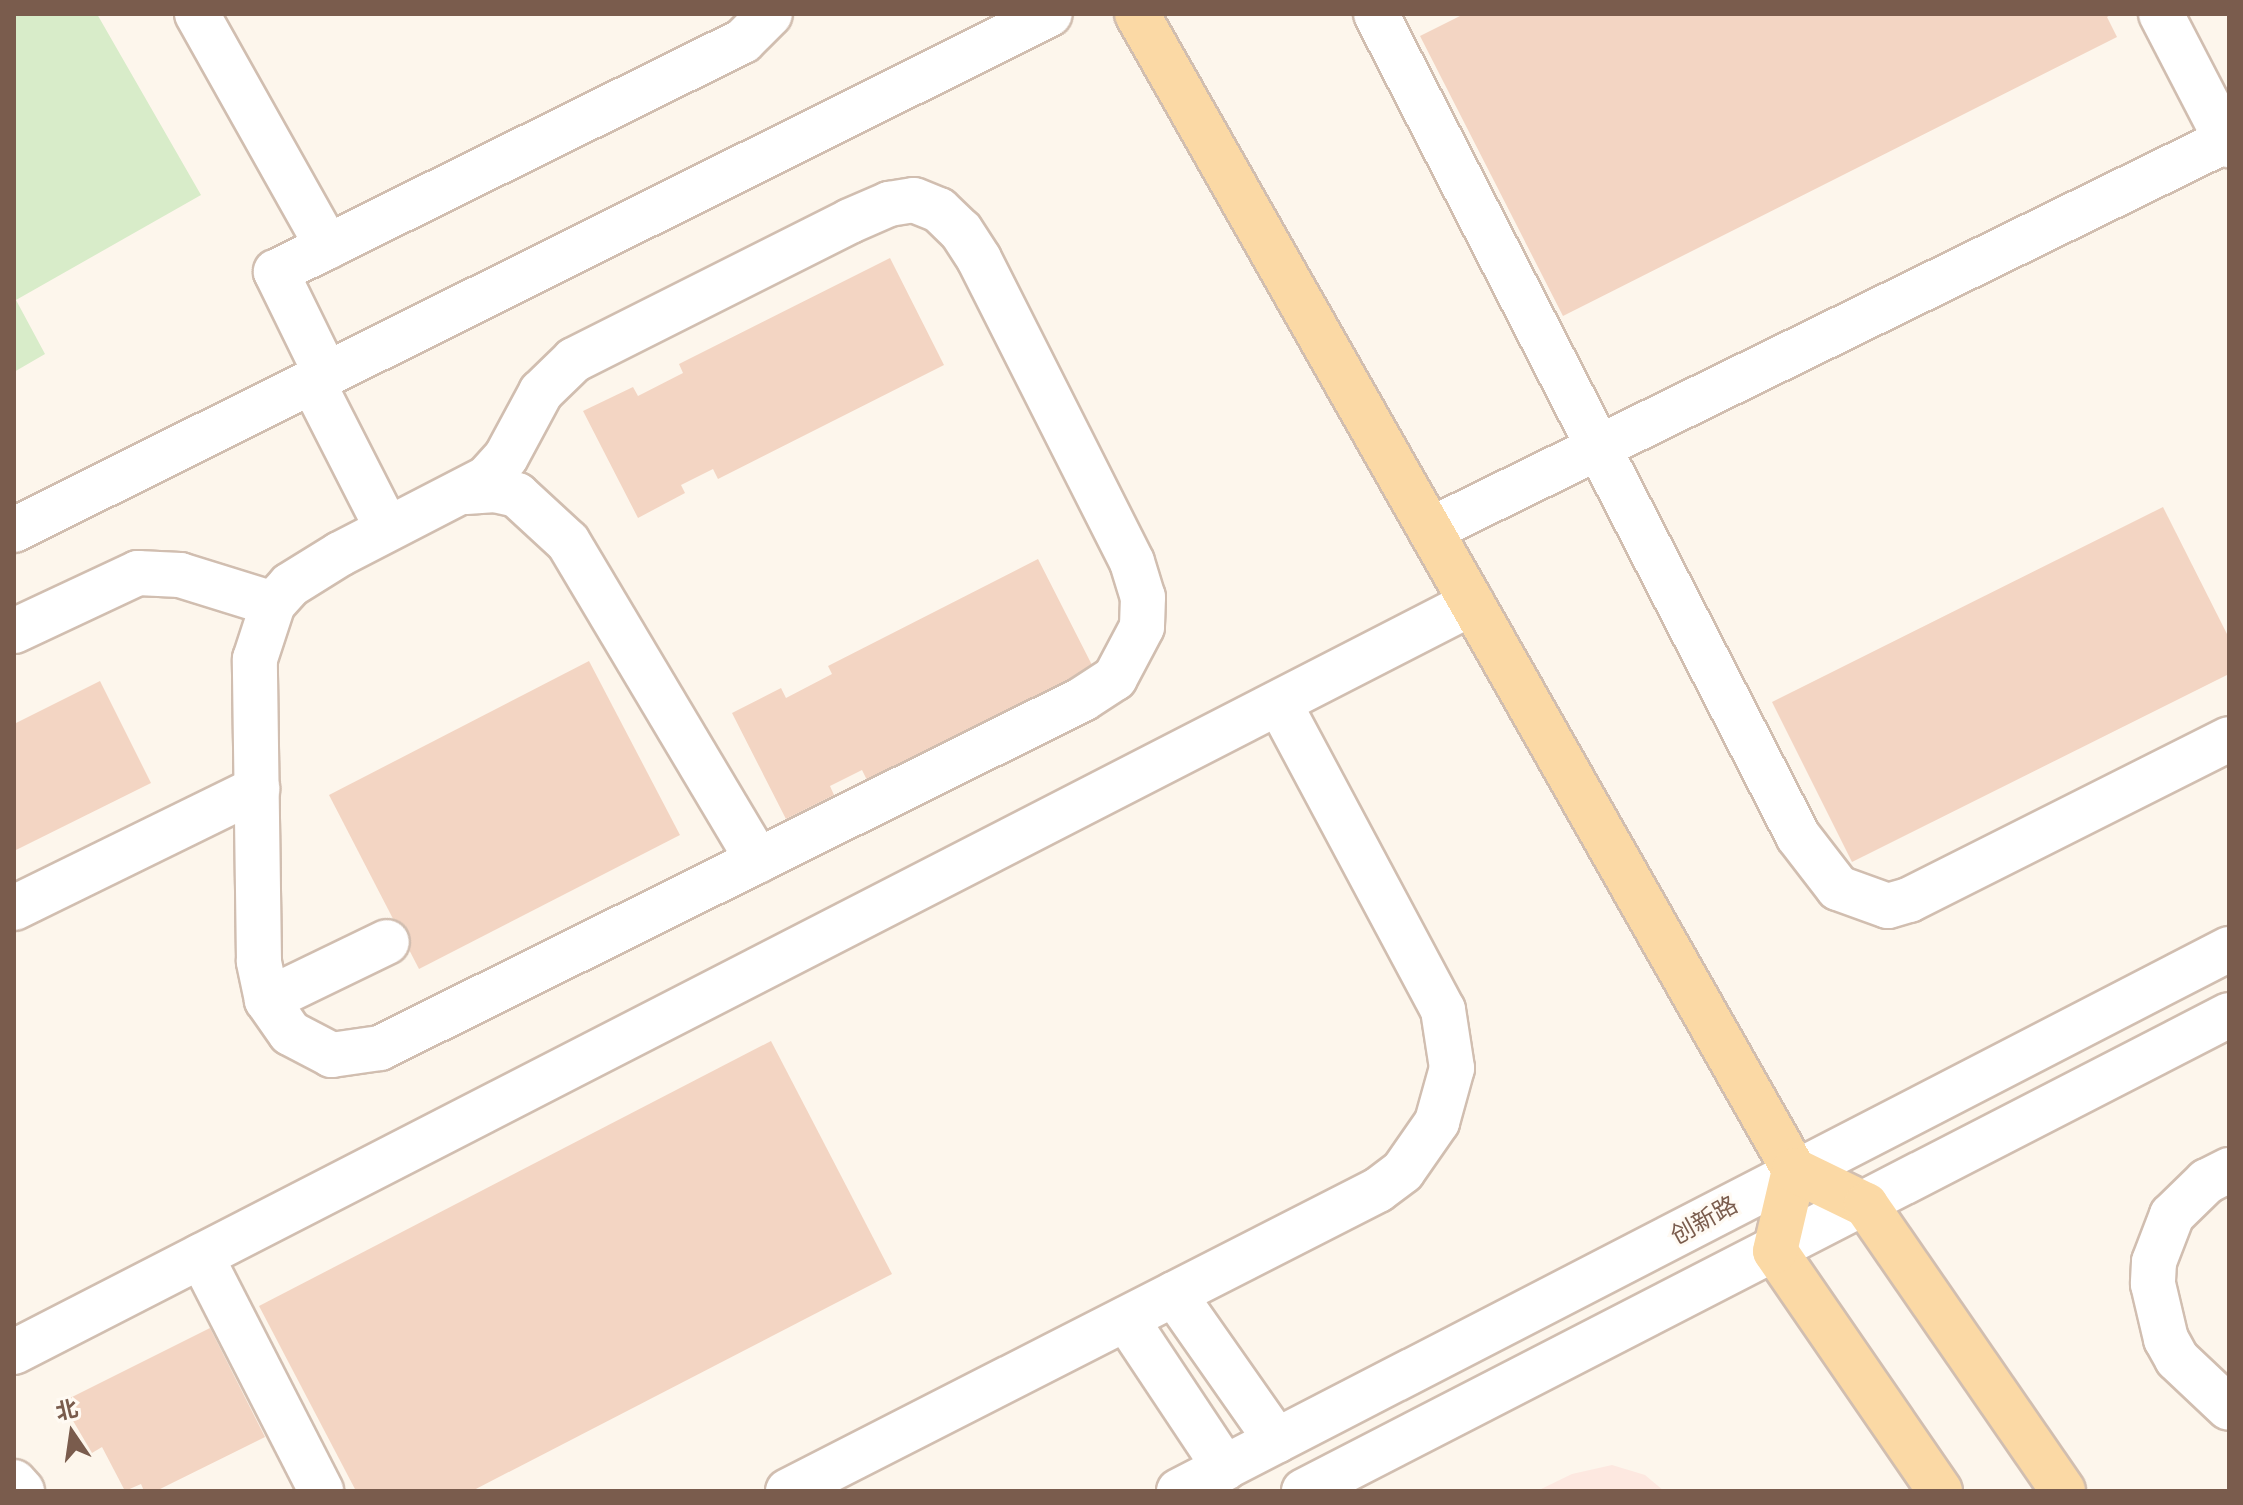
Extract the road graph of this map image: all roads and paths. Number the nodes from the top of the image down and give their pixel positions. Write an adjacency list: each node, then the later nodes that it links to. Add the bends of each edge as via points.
1 (197, 14): 8 (street)
2 (770, 14): 8 (street, via 743,41)
3 (1050, 14): 9 (street)
4 (1137, 14): 14 (main road)
5 (1376, 14): 10 (street)
6 (2161, 14): 7 (street)
7 (2228, 141): 10 (street)
8 (328, 247): 9 (street, via 276,272)
9 (319, 378): 12 (street); 13 (street)
10 (1597, 448): 14 (street); 19 (street, via 1798,836 1825,874 1854,897 1888,906 1909,900)
11 (466, 492): 12 (street); 21 (street, via 517,495 568,542); 21 (street, via 506,457 541,392 574,360 889,204 914,200 939,210 961,231 1132,562 1143,597 1142,627 1115,678 1083,699)
12 (387, 528): 16 (street, via 309,572)
13 (14, 530)
14 (1430, 530): 15 (main road)
15 (1472, 603): 18 (street); 27 (main road)
16 (273, 604): 17 (street, via 180,575 138,573); 20 (street, via 255,659)
17 (14, 631)
18 (1279, 703): 31 (street); 32 (street, via 1443,1010 1452,1068 1437,1122 1403,1171 1378,1190)
19 (2229, 739)
20 (257, 789): 22 (street); 25 (street, via 259,961)
21 (758, 861): 25 (street, via 380,1048 332,1055 310,1048 282,1024)
22 (14, 908)
23 (387, 942): 25 (street)
24 (2229, 949): 27 (street, 创新路)
25 (267, 1000)
26 (2229, 1015): 29 (street)
27 (1794, 1170): 29 (main road); 30 (main road); 36 (street, 创新路)
28 (2229, 1170): 35 (street, via 2207,1181 2172,1215 2154,1262 2153,1284 2166,1339 2177,1359)
29 (1866, 1205): 30 (street); 45 (main road)
30 (1775, 1251): 43 (street); 44 (main road)
31 (201, 1256): 34 (street); 40 (street)
32 (1174, 1294): 33 (street); 36 (street)
33 (1126, 1319): 37 (street); 41 (street)
34 (14, 1352)
35 (2229, 1408)
36 (1277, 1441): 37 (street, 创新路)
37 (1225, 1468): 42 (street, 创新路)
38 (14, 1482): 39 (street)
39 (22, 1491)
40 (321, 1491)
41 (788, 1491)
42 (1179, 1491)
43 (1304, 1491)
44 (1940, 1491)
45 (2063, 1491)

